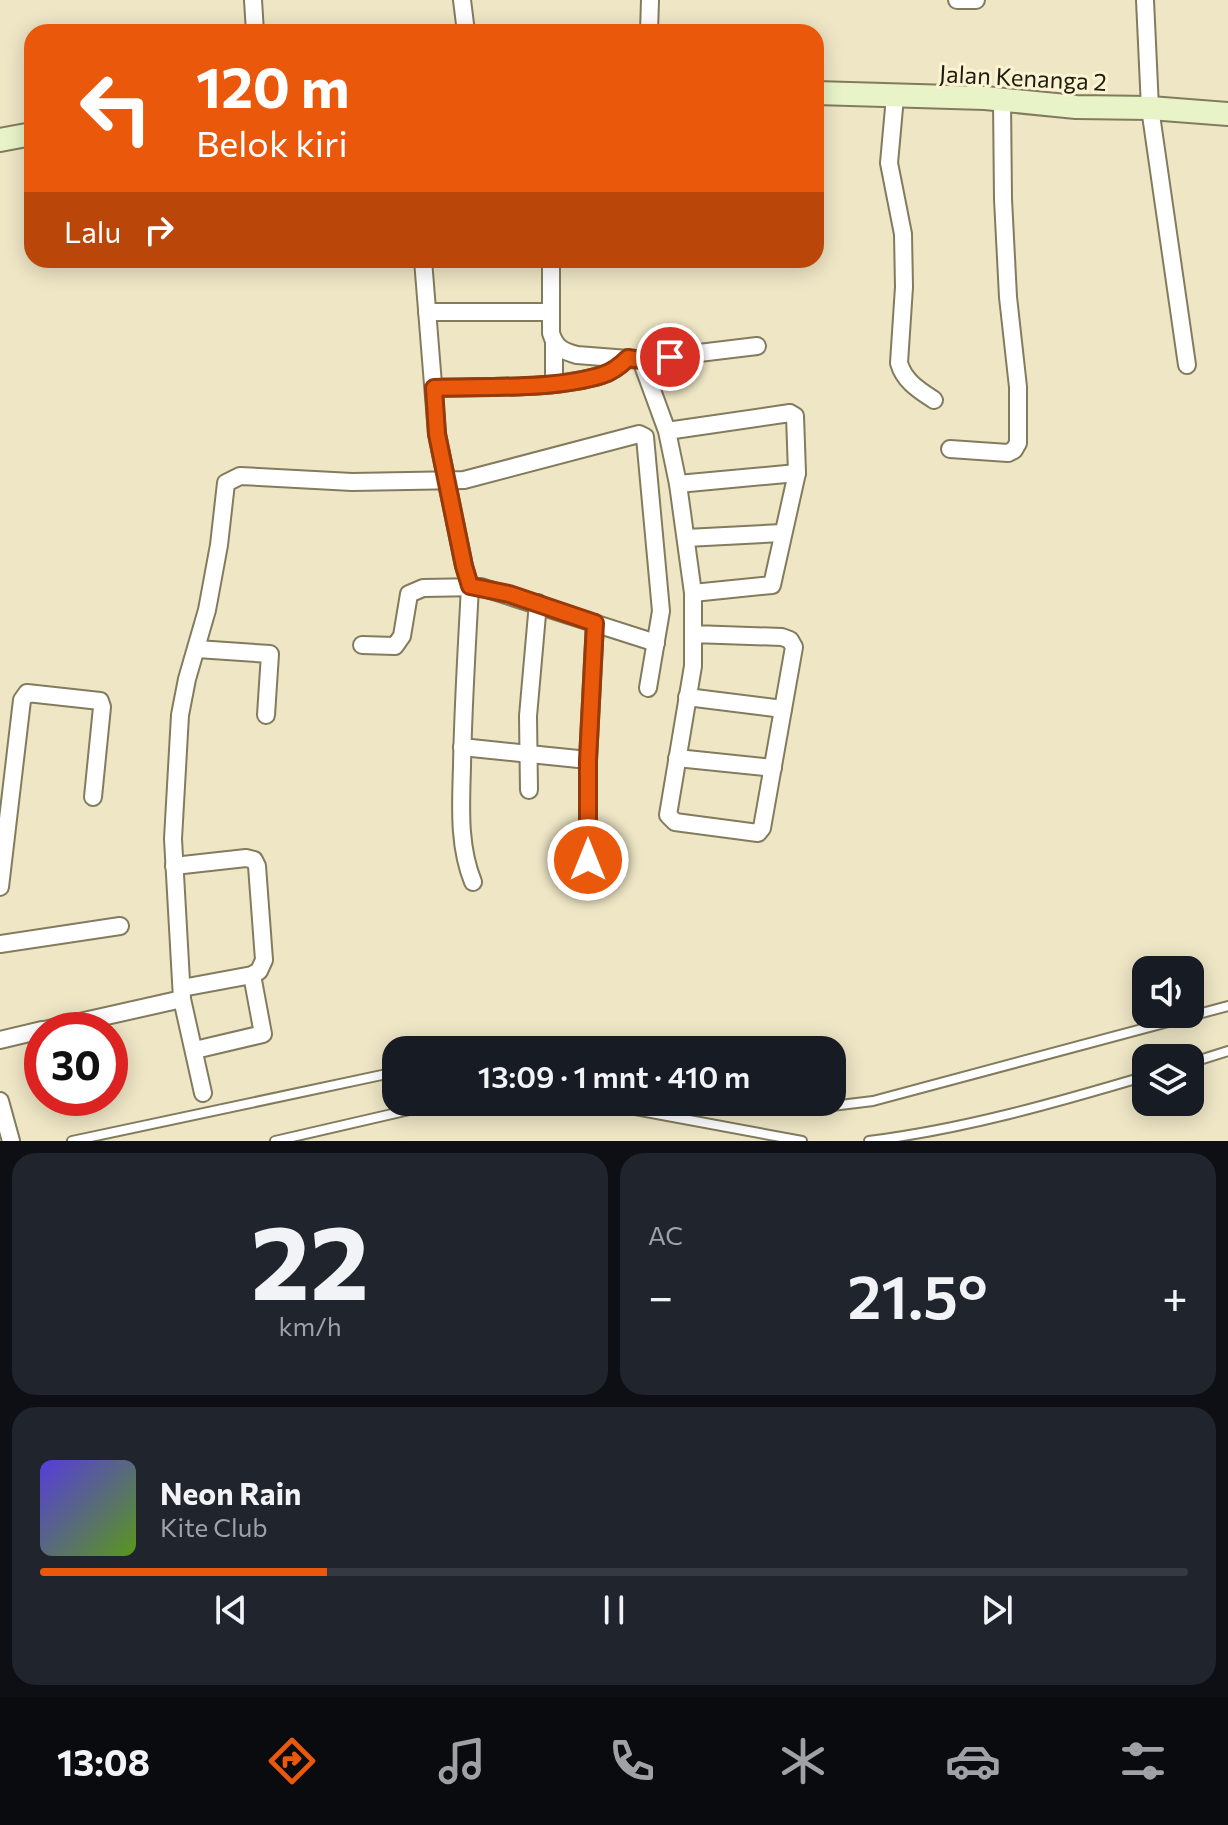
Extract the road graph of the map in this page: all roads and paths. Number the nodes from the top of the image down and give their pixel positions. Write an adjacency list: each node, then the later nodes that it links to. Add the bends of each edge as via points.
1 (253, 0): 7 (street)
2 (462, 0): 8 (street)
3 (650, 0): 9 (street)
4 (957, 0): 5 (street)
5 (976, 0)
6 (1145, 0): 13 (street)
7 (254, 24)
8 (465, 24)
9 (649, 24)
10 (824, 93): 11 (main road, Jalan Kenanga 2)
11 (895, 97): 12 (main road, Jalan Kenanga 2); 27 (street, via 889,163 903,234 899,363 911,384)
12 (1002, 100): 13 (main road, Jalan Kenanga 2); 29 (street, via 1018,443 1008,453)
13 (1150, 108): 14 (main road, Jalan Kenanga 2); 24 (street)
14 (1228, 114)
15 (24, 136): 16 (main road)
16 (0, 140)
17 (424, 268): 19 (street)
18 (551, 268): 20 (street)
19 (427, 312): 20 (street); 26 (street)
20 (551, 312): 21 (street)
21 (554, 343): 23 (street, via 577,355); 25 (street)
22 (757, 346): 23 (street)
23 (635, 359): 25 (street, via 600,376); 28 (street)
24 (1187, 365)
25 (554, 383): 26 (street)
26 (434, 388): 31 (street)
27 (934, 400)
28 (667, 431): 30 (street, via 793,414); 32 (street)
29 (950, 449)
30 (797, 473): 32 (street); 33 (street)
31 (446, 479): 35 (street); 40 (street, via 464,480 639,434 645,437 661,611); 42 (street, via 232,477 223,493 219,545)
32 (678, 484): 34 (street)
33 (782, 533): 34 (street); 36 (street, via 772,585)
34 (686, 538): 36 (street)
35 (470, 586): 37 (street); 41 (street, via 412,591 399,642 390,647); 47 (street)
36 (693, 593): 39 (street)
37 (538, 603): 38 (street); 48 (street, via 528,716)
38 (595, 623): 40 (street); 50 (street)
39 (693, 634): 44 (street); 45 (street, via 790,640 794,647)
40 (656, 643): 43 (street)
41 (362, 645)
42 (197, 649): 46 (street, via 270,654); 55 (street, via 180,715)
43 (648, 688)
44 (687, 697): 45 (street); 49 (street)
45 (783, 709): 51 (street)
46 (266, 715)
47 (462, 747): 48 (street); 56 (street, via 461,830)
48 (530, 755): 50 (street); 52 (street)
49 (677, 758): 51 (street); 51 (street, via 671,819 753,833 762,828)
50 (588, 760): 54 (street)
51 (773, 768)
52 (529, 790)
53 (93, 797): 57 (street, via 101,704 27,693)
54 (588, 860)
55 (174, 866): 60 (street, via 254,860 264,960); 61 (street)
56 (473, 882)
57 (0, 887)
58 (120, 926): 59 (street)
59 (0, 944)
60 (252, 975): 61 (street); 66 (street, via 263,1034)
61 (182, 994): 63 (street); 66 (street)
62 (1228, 1006): 73 (lane)
63 (112, 1012)
64 (24, 1034): 65 (street)
65 (0, 1040)
66 (195, 1050): 71 (street)
67 (1228, 1051): 68 (lane)
68 (1204, 1059)
69 (382, 1075): 77 (lane)
70 (1132, 1080): 80 (lane, via 968,1124)
71 (203, 1093)
72 (0, 1101): 76 (street)
73 (846, 1104)
74 (383, 1116): 78 (lane)
75 (667, 1116): 79 (lane)
76 (11, 1141)
77 (72, 1141)
78 (275, 1141)
79 (802, 1141)
80 (869, 1141)

